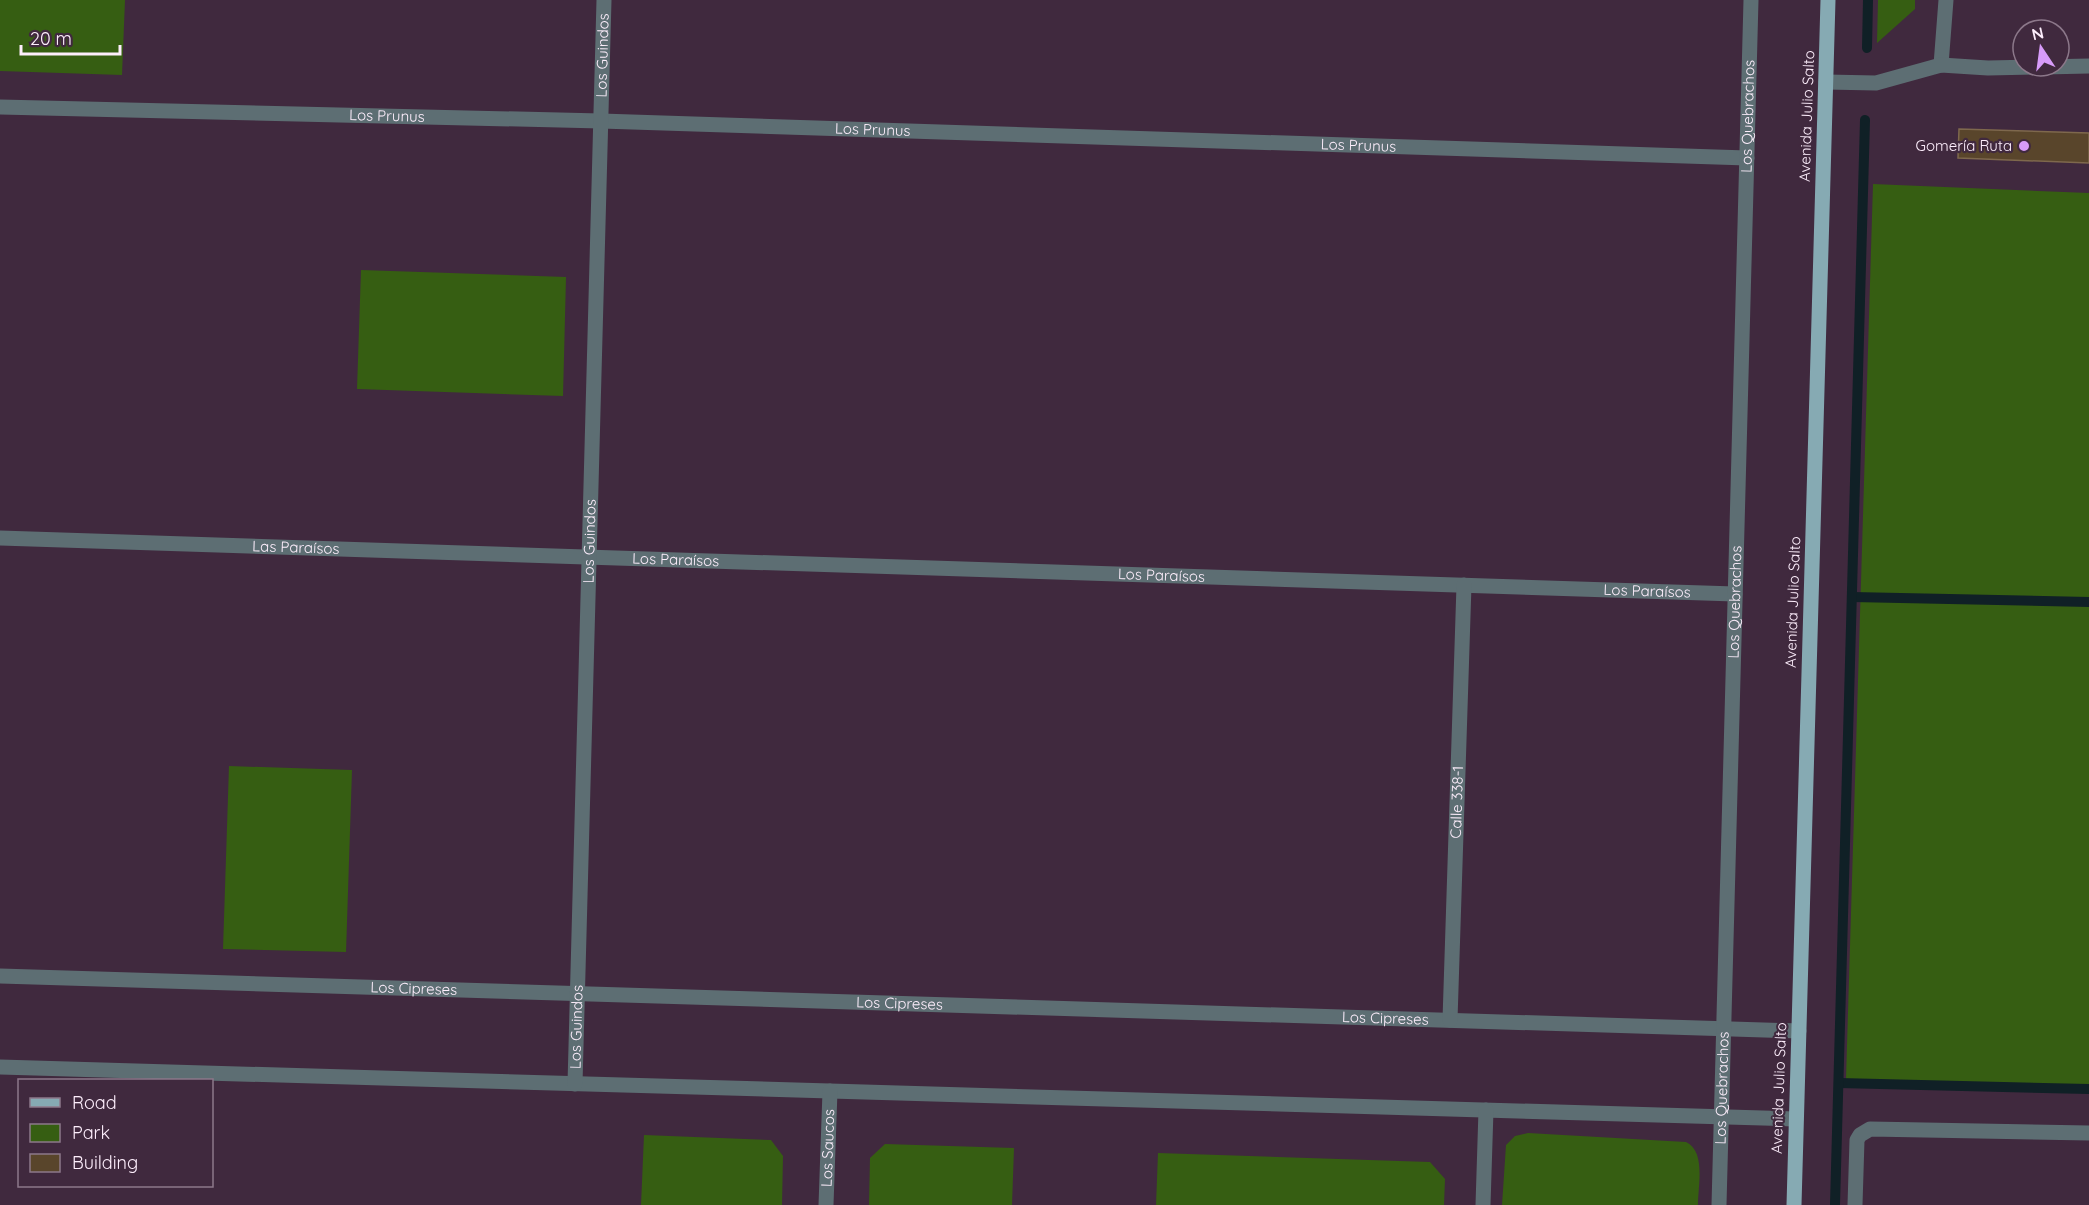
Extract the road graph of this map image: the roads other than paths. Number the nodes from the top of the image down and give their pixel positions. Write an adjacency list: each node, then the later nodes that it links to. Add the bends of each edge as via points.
1 (604, 0): 9 (street, Los Guindos)
2 (1751, 0): 10 (street, Los Quebrachos)
3 (1828, 0): 7 (main road, Avenida Julio Salto)
4 (1946, 0): 5 (street)
5 (1941, 65): 6 (street); 7 (street, via 1876,83)
6 (2089, 66)
7 (1826, 82): 19 (main road, Avenida Julio Salto)
8 (0, 107): 9 (street, Los Prunus)
9 (601, 121): 10 (street, Los Prunus); 12 (street, Los Guindos)
10 (1747, 159): 14 (street, Los Quebrachos)
11 (0, 538): 12 (street, Las Paraísos)
12 (589, 557): 13 (street, Los Paraísos); 16 (street, Los Guindos)
13 (1464, 585): 14 (street, Los Paraísos); 17 (street, Calle 338-1)
14 (1735, 594): 18 (street, Los Quebrachos)
15 (0, 976): 16 (street, Los Cipreses)
16 (578, 993): 17 (street, Los Cipreses); 21 (street, Los Guindos)
17 (1450, 1020): 18 (street, Los Cipreses)
18 (1724, 1029): 19 (street, Los Cipreses); 24 (street, Los Quebrachos)
19 (1799, 1031): 25 (main road, Avenida Julio Salto)
20 (0, 1067): 21 (street)
21 (575, 1084): 22 (street)
22 (830, 1091): 23 (street); 27 (street, Los Saucos)
23 (1486, 1110): 24 (street); 28 (street)
24 (1721, 1117): 25 (street); 29 (street, Los Quebrachos)
25 (1796, 1119): 30 (main road, Avenida Julio Salto)
26 (2089, 1133): 31 (street, via 1870,1129 1857,1140)
27 (826, 1205)
28 (1484, 1205)
29 (1719, 1205)
30 (1794, 1205)
31 (1855, 1205)

